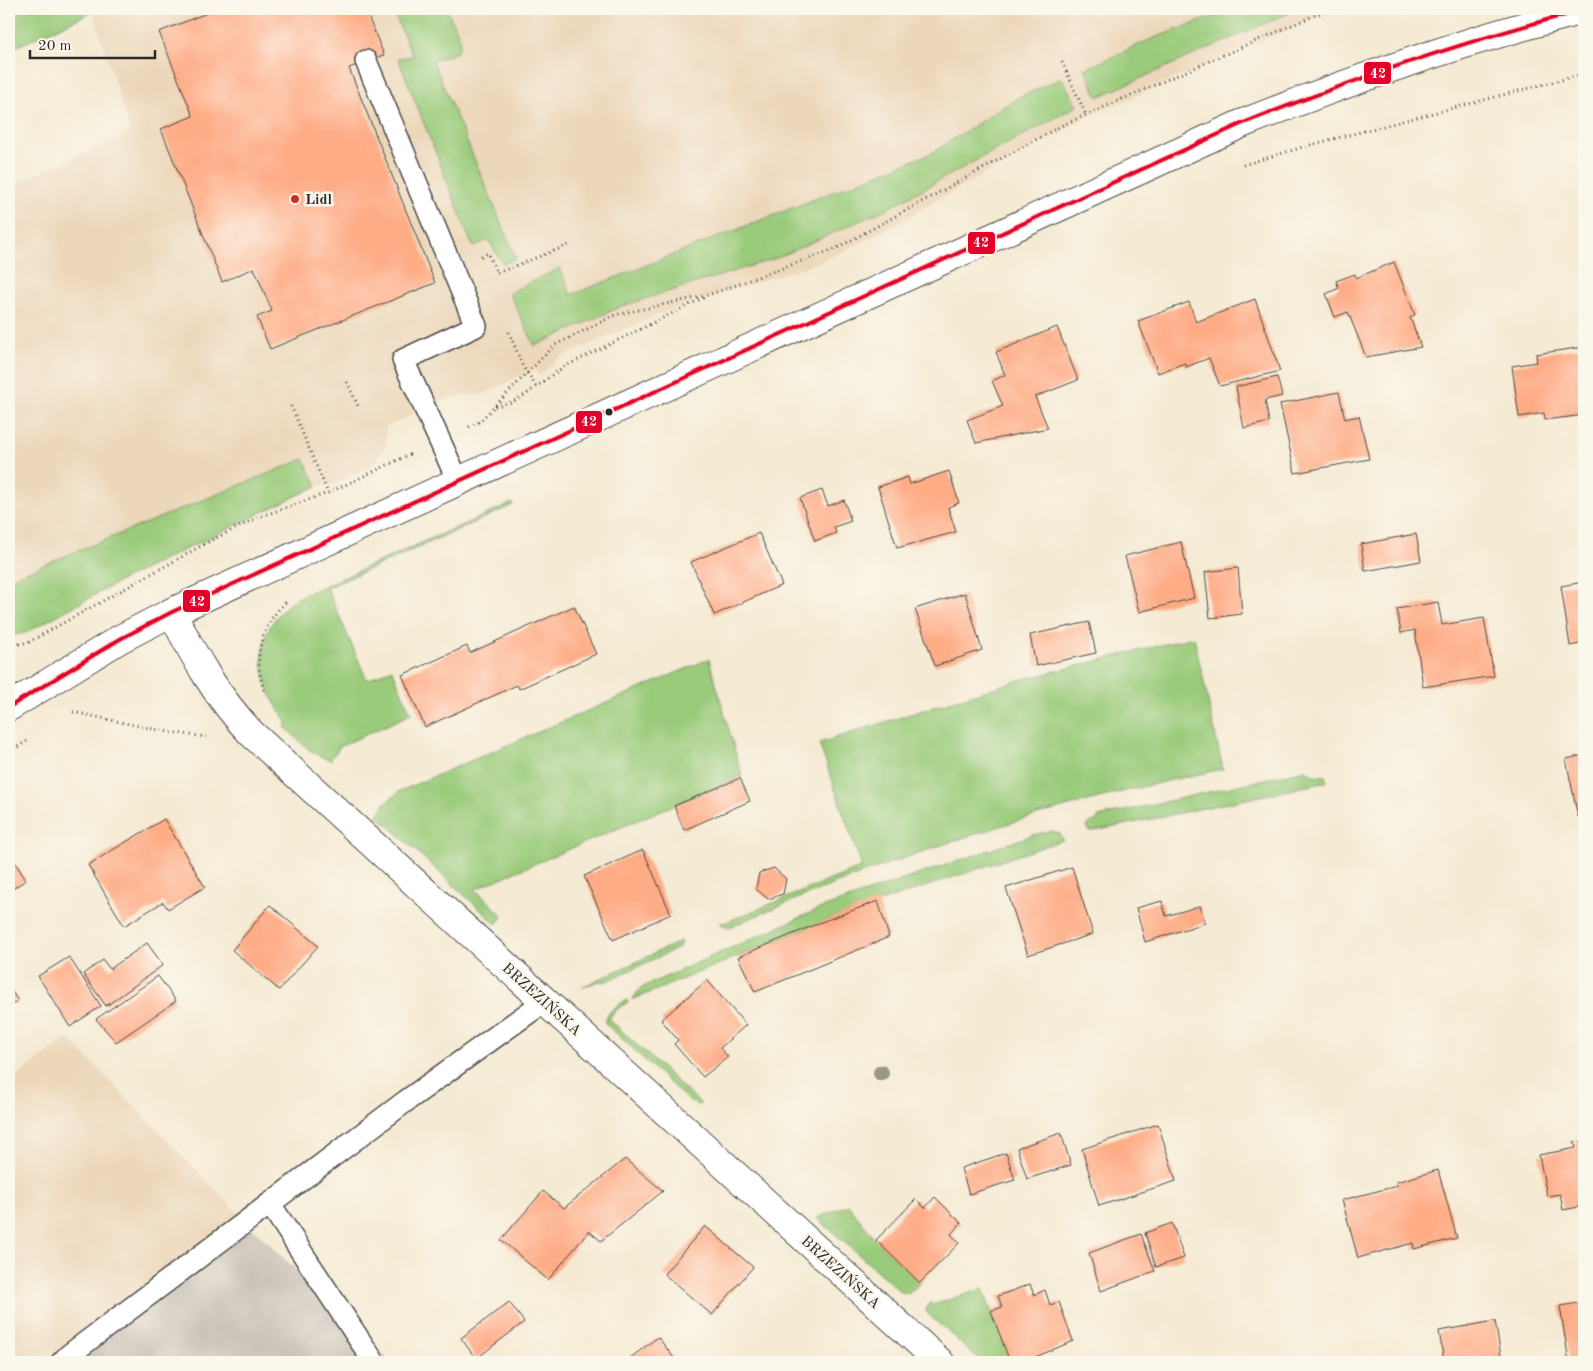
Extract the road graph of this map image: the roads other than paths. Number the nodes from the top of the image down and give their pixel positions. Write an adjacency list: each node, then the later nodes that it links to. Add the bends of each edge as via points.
1 (1534, 9): 3 (lane)
2 (1584, 10): 3 (main road)
3 (1513, 28): 5 (main road, via 1323,91 1241,124)
4 (366, 61): 5 (lane, via 476,326 403,360)
5 (458, 481): 6 (main road)
6 (172, 612): 7 (main road, via 106,647); 8 (main road, BRZEZIŃSKA, via 199,665 233,714)
7 (9, 707)
8 (545, 1001): 9 (lane); 12 (main road, BRZEZIŃSKA)
9 (270, 1204): 10 (lane); 11 (lane)
10 (62, 1362)
11 (374, 1362)
12 (940, 1362)

